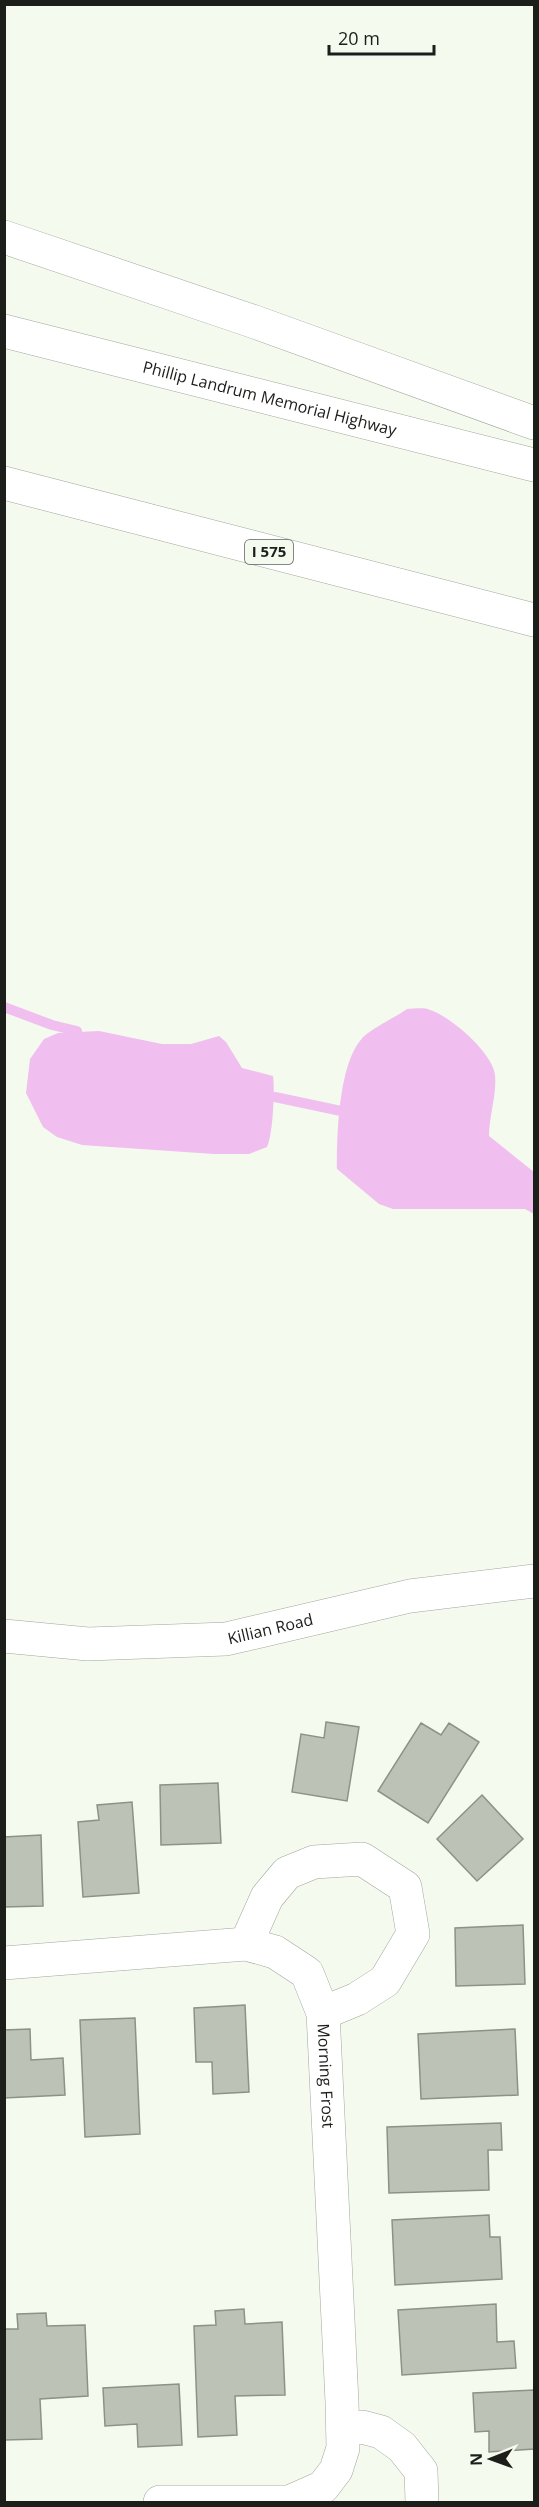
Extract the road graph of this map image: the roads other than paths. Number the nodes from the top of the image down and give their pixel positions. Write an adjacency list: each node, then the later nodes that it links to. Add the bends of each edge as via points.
1 (4, 237): 3 (main road)
2 (4, 331): 4 (main road, Phillip Landrum Memorial Highway)
3 (534, 423)
4 (534, 465)
5 (4, 483): 6 (main road, I 575)
6 (534, 620)
7 (534, 1581): 8 (main road, Killian Road, via 410,1596 226,1639 88,1644)
8 (4, 1636)
9 (246, 1944): 10 (main road, Morning Frost); 11 (main road, Morning Frost, via 275,1952 307,1973); 11 (main road, via 267,1897 287,1873 314,1862 362,1859 405,1887 413,1934 386,1981)
10 (4, 1963)
11 (323, 2013): 12 (main road, Morning Frost)
12 (343, 2430): 14 (main road, Morning Frost, via 343,2448 336,2470 324,2487); 15 (main road, via 363,2427 381,2432 402,2447 421,2471)
13 (160, 2502): 14 (main road)
14 (281, 2502)
15 (422, 2502)

